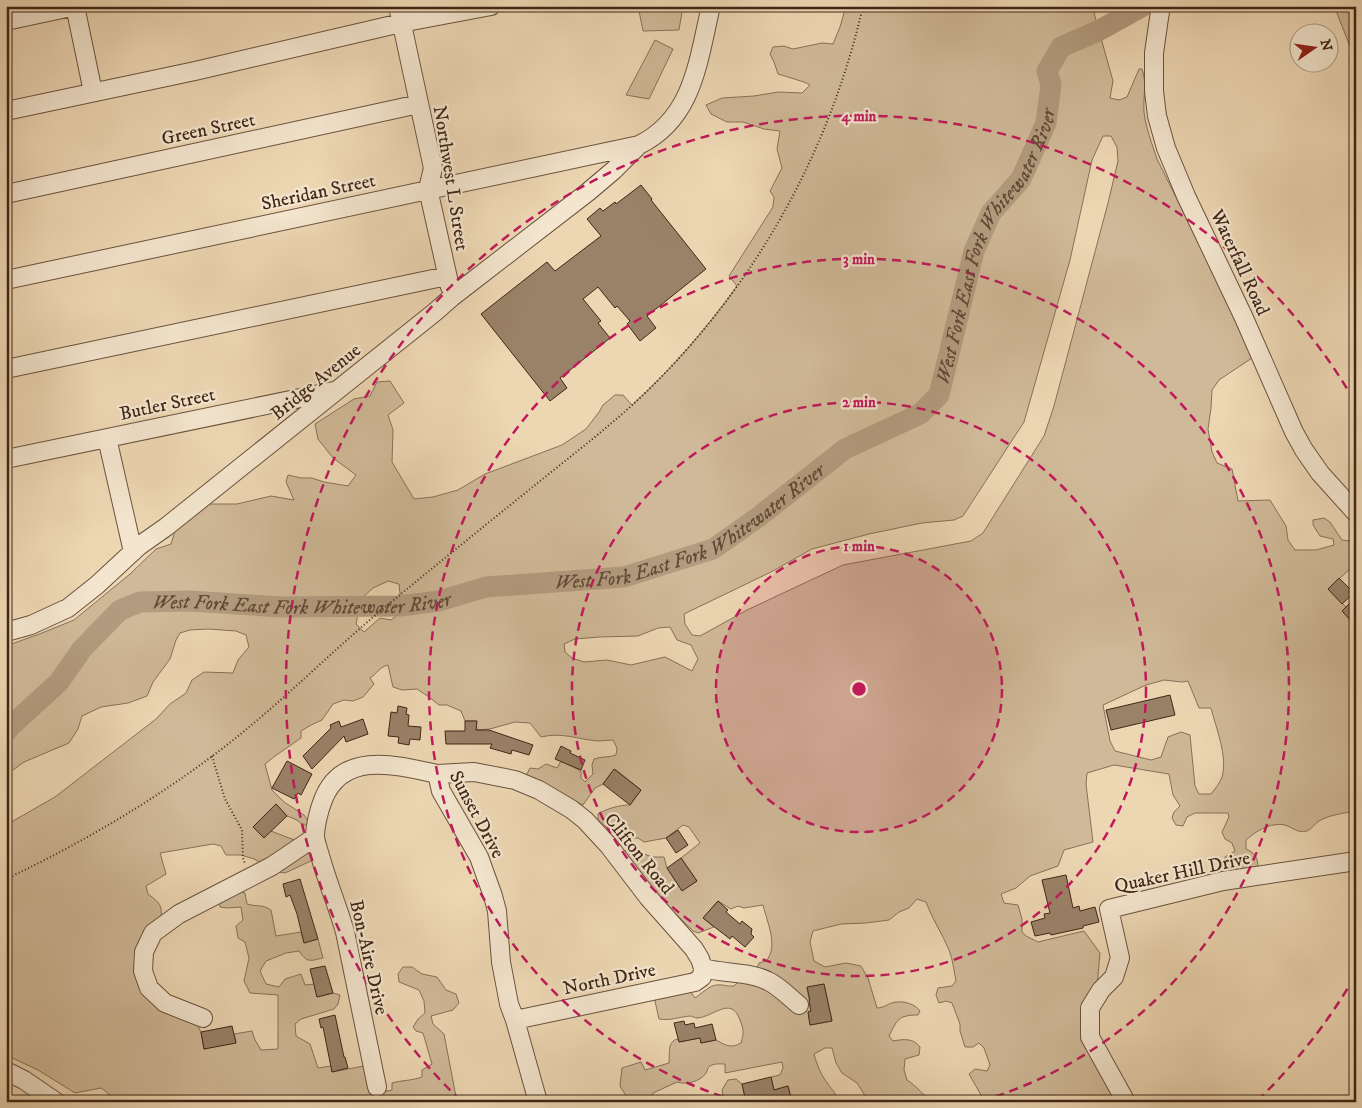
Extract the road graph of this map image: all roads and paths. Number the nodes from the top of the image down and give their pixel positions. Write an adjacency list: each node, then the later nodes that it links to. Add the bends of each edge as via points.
1 (75, 6): 7 (street); 8 (street)
2 (491, 6): 6 (street)
3 (711, 6): 11 (street, via 693,82 686,98 664,128)
4 (863, 6): 24 (path, via 841,85 822,135 787,207 730,297 688,348 632,406 360,628 275,705)
5 (1160, 12): 21 (street, Waterfall Road, via 1154,53 1154,91 1156,116 1166,148 1294,432 1320,473)
6 (400, 15): 8 (street, via 195,71); 9 (street, Northwest L Street)
7 (6, 21)
8 (93, 92): 10 (street)
9 (419, 104): 12 (street, Northwest L Street, via 433,168); 13 (street, Green Street)
10 (6, 110)
11 (638, 145): 12 (street, Sheridan Street); 16 (street, Bridge Avenue, via 588,192)
12 (428, 189): 14 (street, Northwest L Street); 15 (street, Sheridan Street)
13 (6, 194)
14 (447, 276): 16 (street, Northwest L Street); 17 (street)
15 (6, 280)
16 (452, 297): 18 (street, Bridge Avenue)
17 (6, 369)
18 (337, 390): 19 (street, Butler Street); 22 (street, Bridge Avenue)
19 (107, 438): 20 (street, Butler Street); 22 (street)
20 (6, 459)
21 (1356, 513)
22 (133, 552): 23 (street, Bridge Avenue, via 68,608)
23 (6, 632)
24 (212, 756): 28 (path, via 225,799 242,830 243,858); 29 (path, via 114,822)
25 (437, 774): 26 (street, Sunset Drive, via 400,766 365,765 351,769 331,784 318,812); 30 (street, Clifton Road, via 474,772 515,780 571,809 609,846 694,949); 33 (street, Sunset Drive, via 441,790 479,856 493,896 501,962)
26 (315, 837): 28 (street); 35 (street, Bon-Aire Drive, via 343,924)
27 (1356, 861): 38 (street, Quaker Hill Drive, via 1223,880 1110,909 1120,958 1114,977 1090,1008 1090,1037)
28 (250, 877): 32 (street, via 178,914 153,933 144,952 143,971 149,988 165,1003)
29 (6, 879)
30 (703, 968): 31 (street, via 769,981); 33 (street, North Drive, via 702,977 695,982)
31 (799, 1005)
32 (203, 1018)
33 (515, 1020): 37 (street, Sunset Drive)
34 (6, 1070): 36 (street)
35 (377, 1087)
36 (56, 1102)
37 (538, 1102)
38 (1126, 1102)

